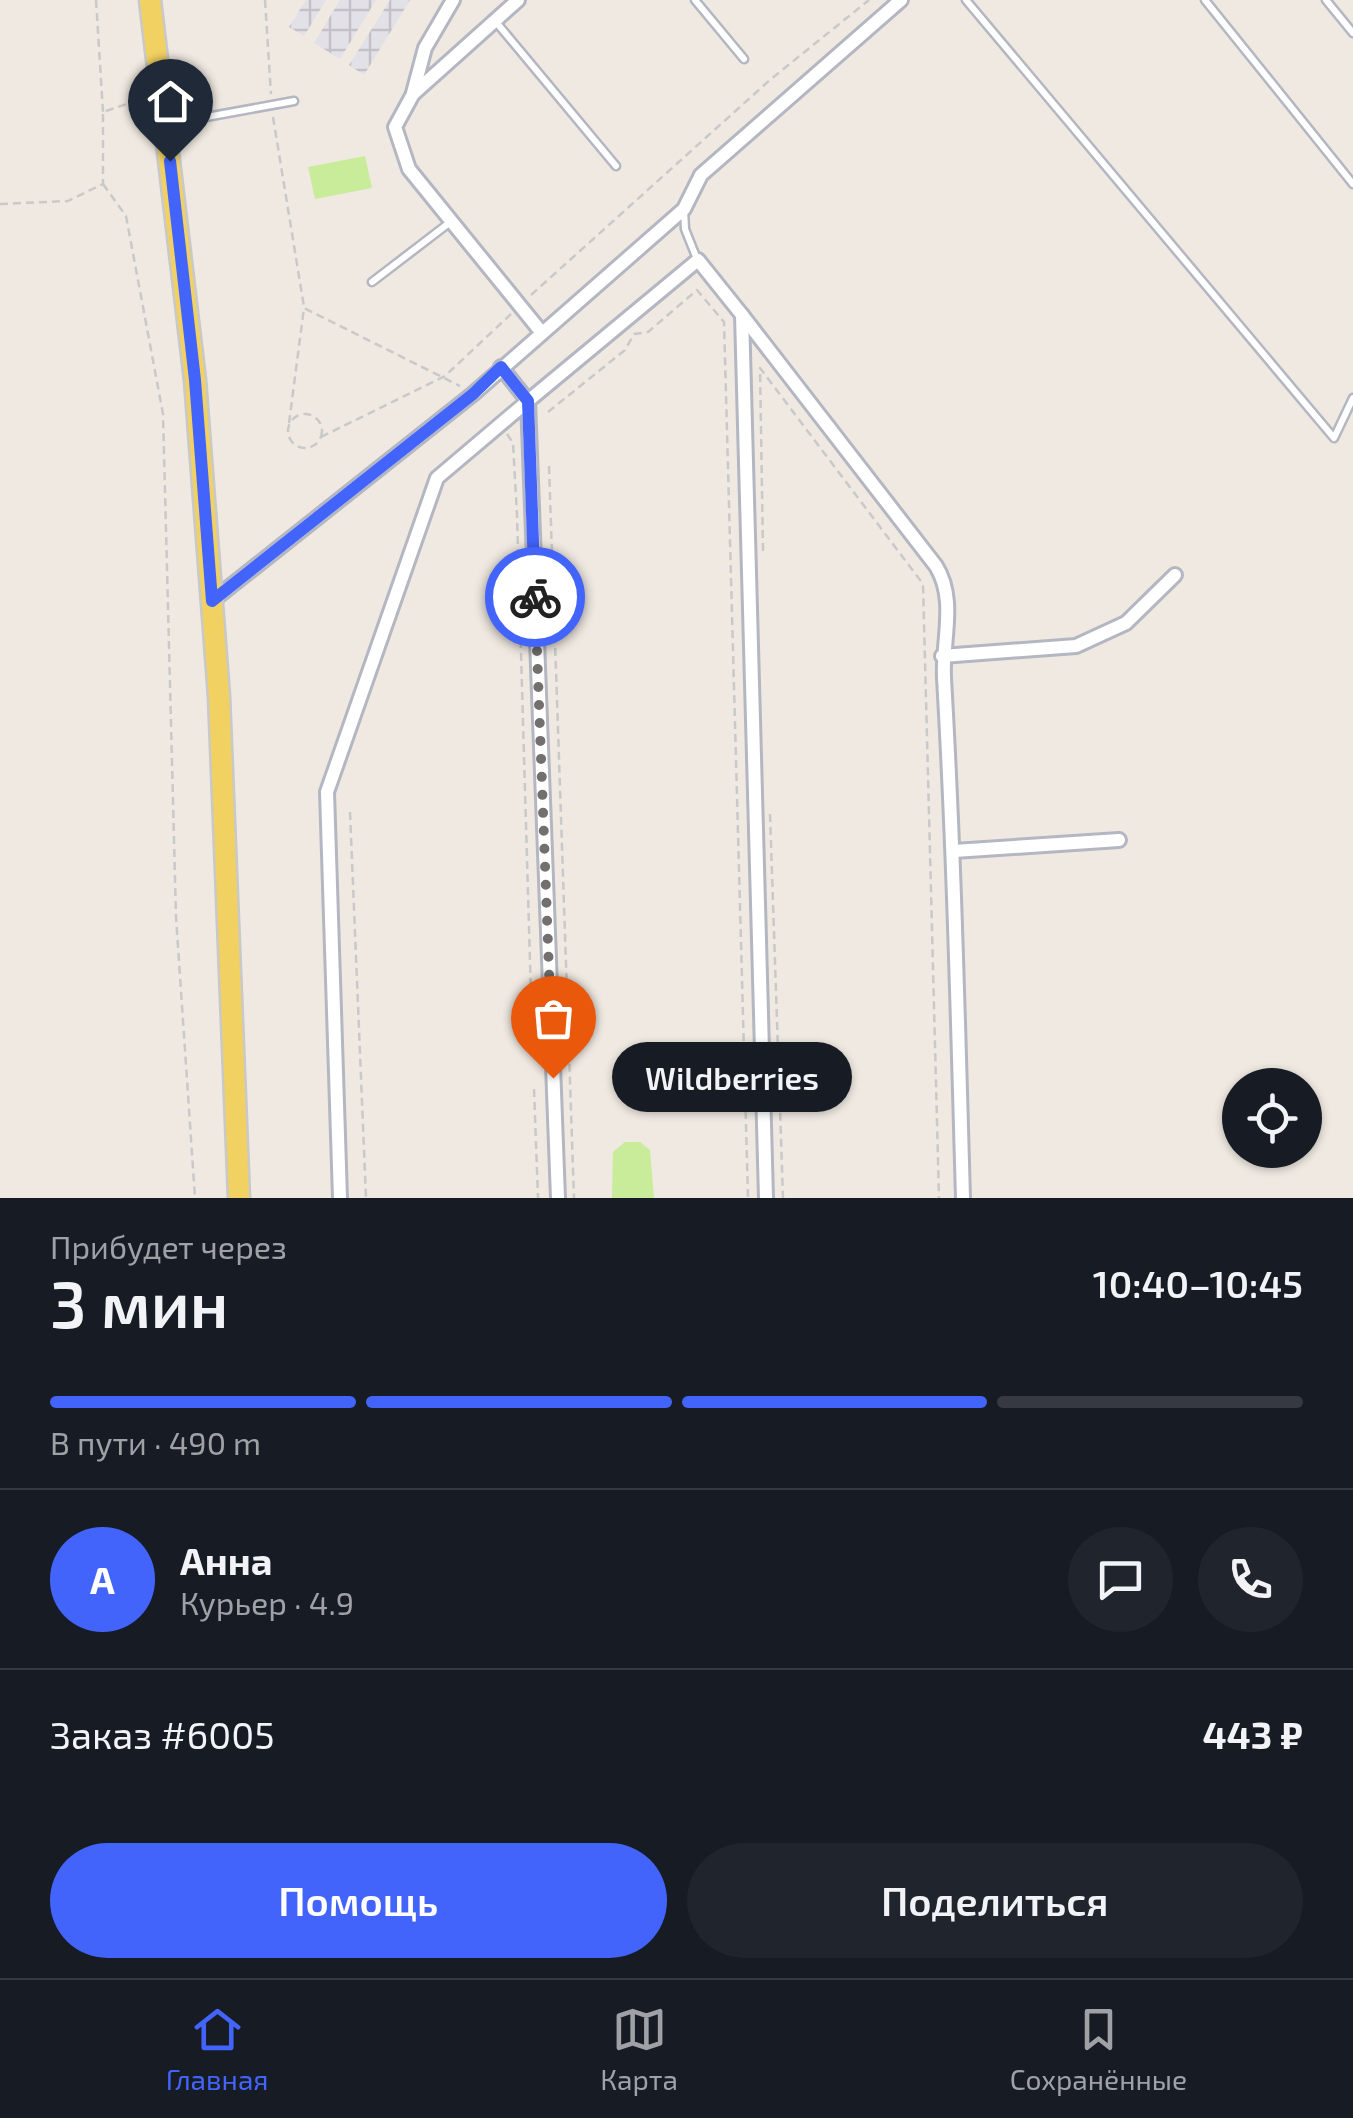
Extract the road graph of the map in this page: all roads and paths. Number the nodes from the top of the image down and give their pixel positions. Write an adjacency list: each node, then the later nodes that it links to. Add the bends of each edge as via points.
1 (96, 0): 19 (path)
2 (150, 0): 15 (main road)
3 (266, 0): 18 (path)
4 (454, 0): 16 (street, via 425,48)
5 (518, 0): 12 (street)
6 (694, 0): 14 (lane)
7 (868, 0): 31 (path)
8 (901, 0): 27 (street, via 701,175)
9 (966, 0): 38 (lane, via 1334,438)
10 (1205, 0): 23 (lane)
11 (1326, 0): 13 (lane)
12 (496, 22): 16 (street); 21 (lane)
13 (1353, 33)
14 (744, 59)
15 (161, 92): 19 (path); 20 (main road)
16 (413, 94): 28 (street, via 395,128 399,151)
17 (294, 101): 18 (lane)
18 (271, 107): 20 (lane); 32 (path)
19 (103, 112): 24 (path)
20 (166, 124): 47 (main road)
21 (616, 166)
22 (1353, 166): 23 (lane)
23 (1344, 173): 25 (lane)
24 (103, 184): 26 (path, via 68,201); 55 (path, via 126,216 163,414 176,917)
25 (1353, 184)
26 (0, 204)
27 (684, 209): 29 (lane); 34 (street)
28 (454, 219): 30 (lane); 31 (street)
29 (698, 260): 33 (street); 39 (street)
30 (372, 282)
31 (522, 304): 34 (street); 36 (path)
32 (304, 308): 36 (path); 41 (path)
33 (742, 315): 48 (street, via 936,566 948,603); 63 (street)
34 (542, 333): 35 (street)
35 (501, 367): 37 (street); 39 (street)
36 (446, 376): 37 (path); 43 (path)
37 (473, 394): 47 (street)
38 (1353, 398)
39 (528, 401): 42 (street); 60 (street)
40 (548, 412): 62 (path, via 625,350 634,334 648,332 697,290 724,322)
41 (289, 423): 43 (path, via 309,414 321,426); 43 (path, via 289,440 298,447 314,446)
42 (501, 424): 53 (path, via 513,443); 57 (street, via 436,478 327,792)
43 (321, 437)
44 (550, 466): 61 (path)
45 (763, 556): 65 (path, via 760,368 923,584)
46 (1175, 575): 48 (street, via 1126,623 1076,646)
47 (212, 601): 56 (main road)
48 (942, 656): 52 (street)
49 (770, 808): 64 (path)
50 (350, 812): 58 (path)
51 (1119, 840): 52 (street)
52 (954, 851): 66 (street)
53 (531, 996)
54 (534, 1089): 59 (path)
55 (195, 1198)
56 (238, 1198)
57 (340, 1198)
58 (366, 1198)
59 (538, 1198)
60 (558, 1198)
61 (574, 1198)
62 (748, 1198)
63 (766, 1198)
64 (782, 1198)
65 (939, 1198)
66 (963, 1198)

